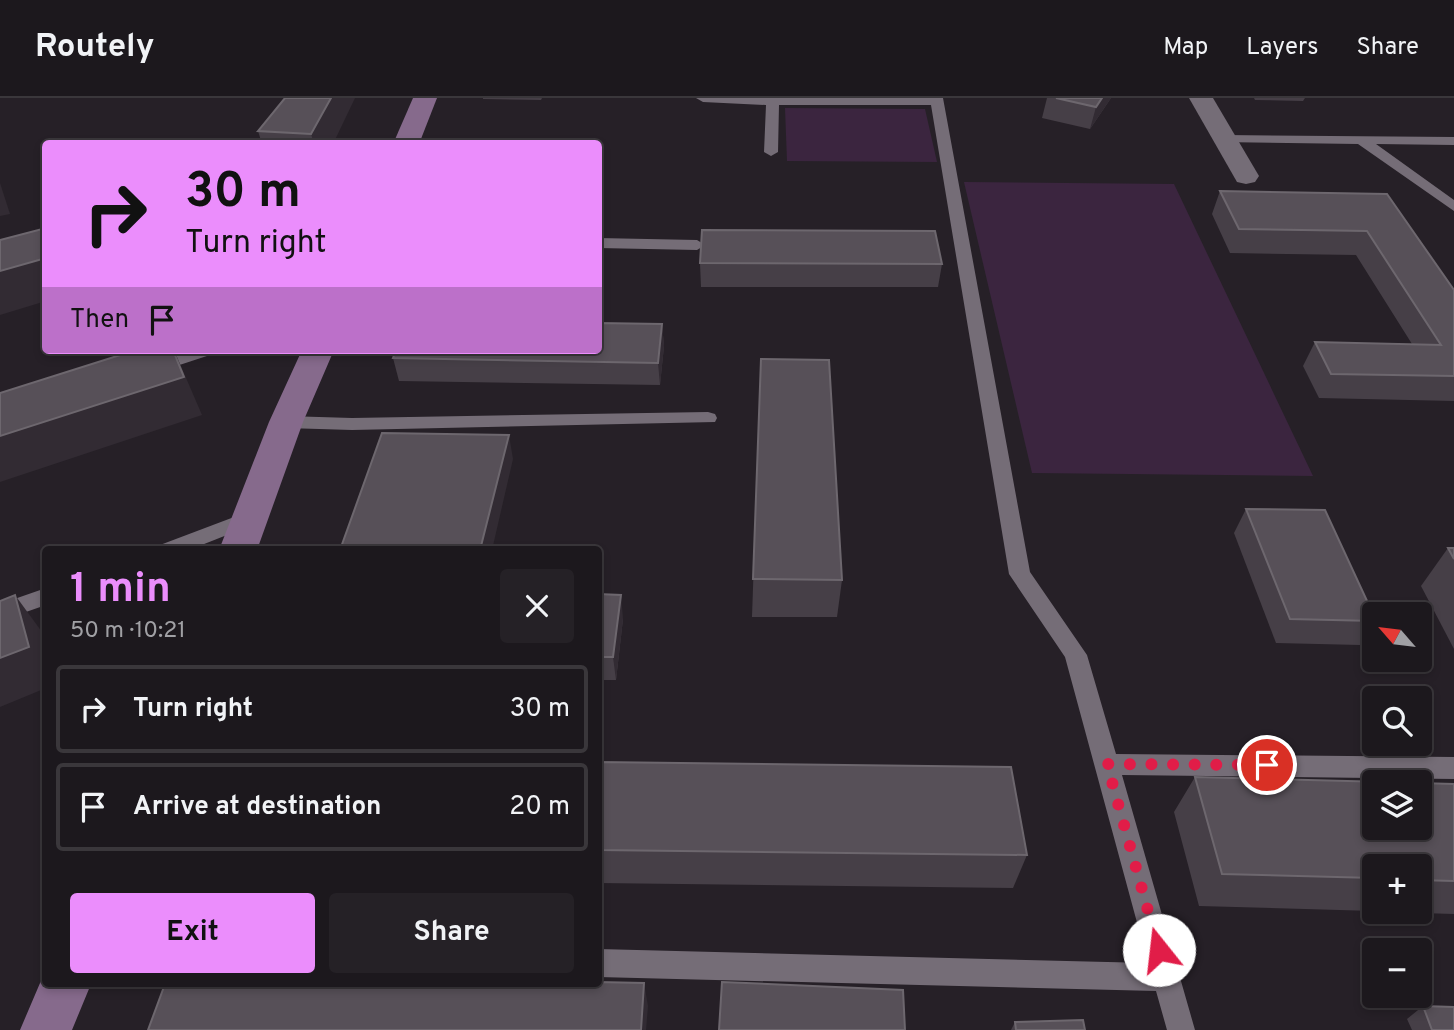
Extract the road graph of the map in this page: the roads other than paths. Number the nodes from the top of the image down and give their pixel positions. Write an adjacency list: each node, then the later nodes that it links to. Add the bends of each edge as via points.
1 (425, 98): 7 (street)
2 (704, 98): 5 (lane)
3 (1201, 98): 6 (street)
4 (936, 99): 5 (lane); 24 (lane, via 1020,573 1076,655)
5 (773, 101): 10 (lane)
6 (1224, 139): 8 (lane); 11 (street)
7 (408, 140)
8 (1361, 140): 9 (lane); 12 (lane)
9 (1454, 141)
10 (771, 152)
11 (1246, 176)
12 (1454, 207)
13 (602, 243): 14 (lane)
14 (697, 246)
15 (195, 354): 17 (lane)
16 (316, 354): 19 (street)
17 (129, 376)
18 (708, 418): 19 (lane)
19 (286, 422): 20 (street)
20 (244, 534): 21 (lane)
21 (186, 546)
22 (42, 597): 23 (lane)
23 (0, 613)
24 (1107, 764): 25 (lane); 27 (lane)
25 (1454, 768)
26 (602, 962): 27 (lane)
27 (1166, 977): 30 (lane)
28 (64, 987): 29 (street)
29 (46, 1030)
30 (1181, 1030)

